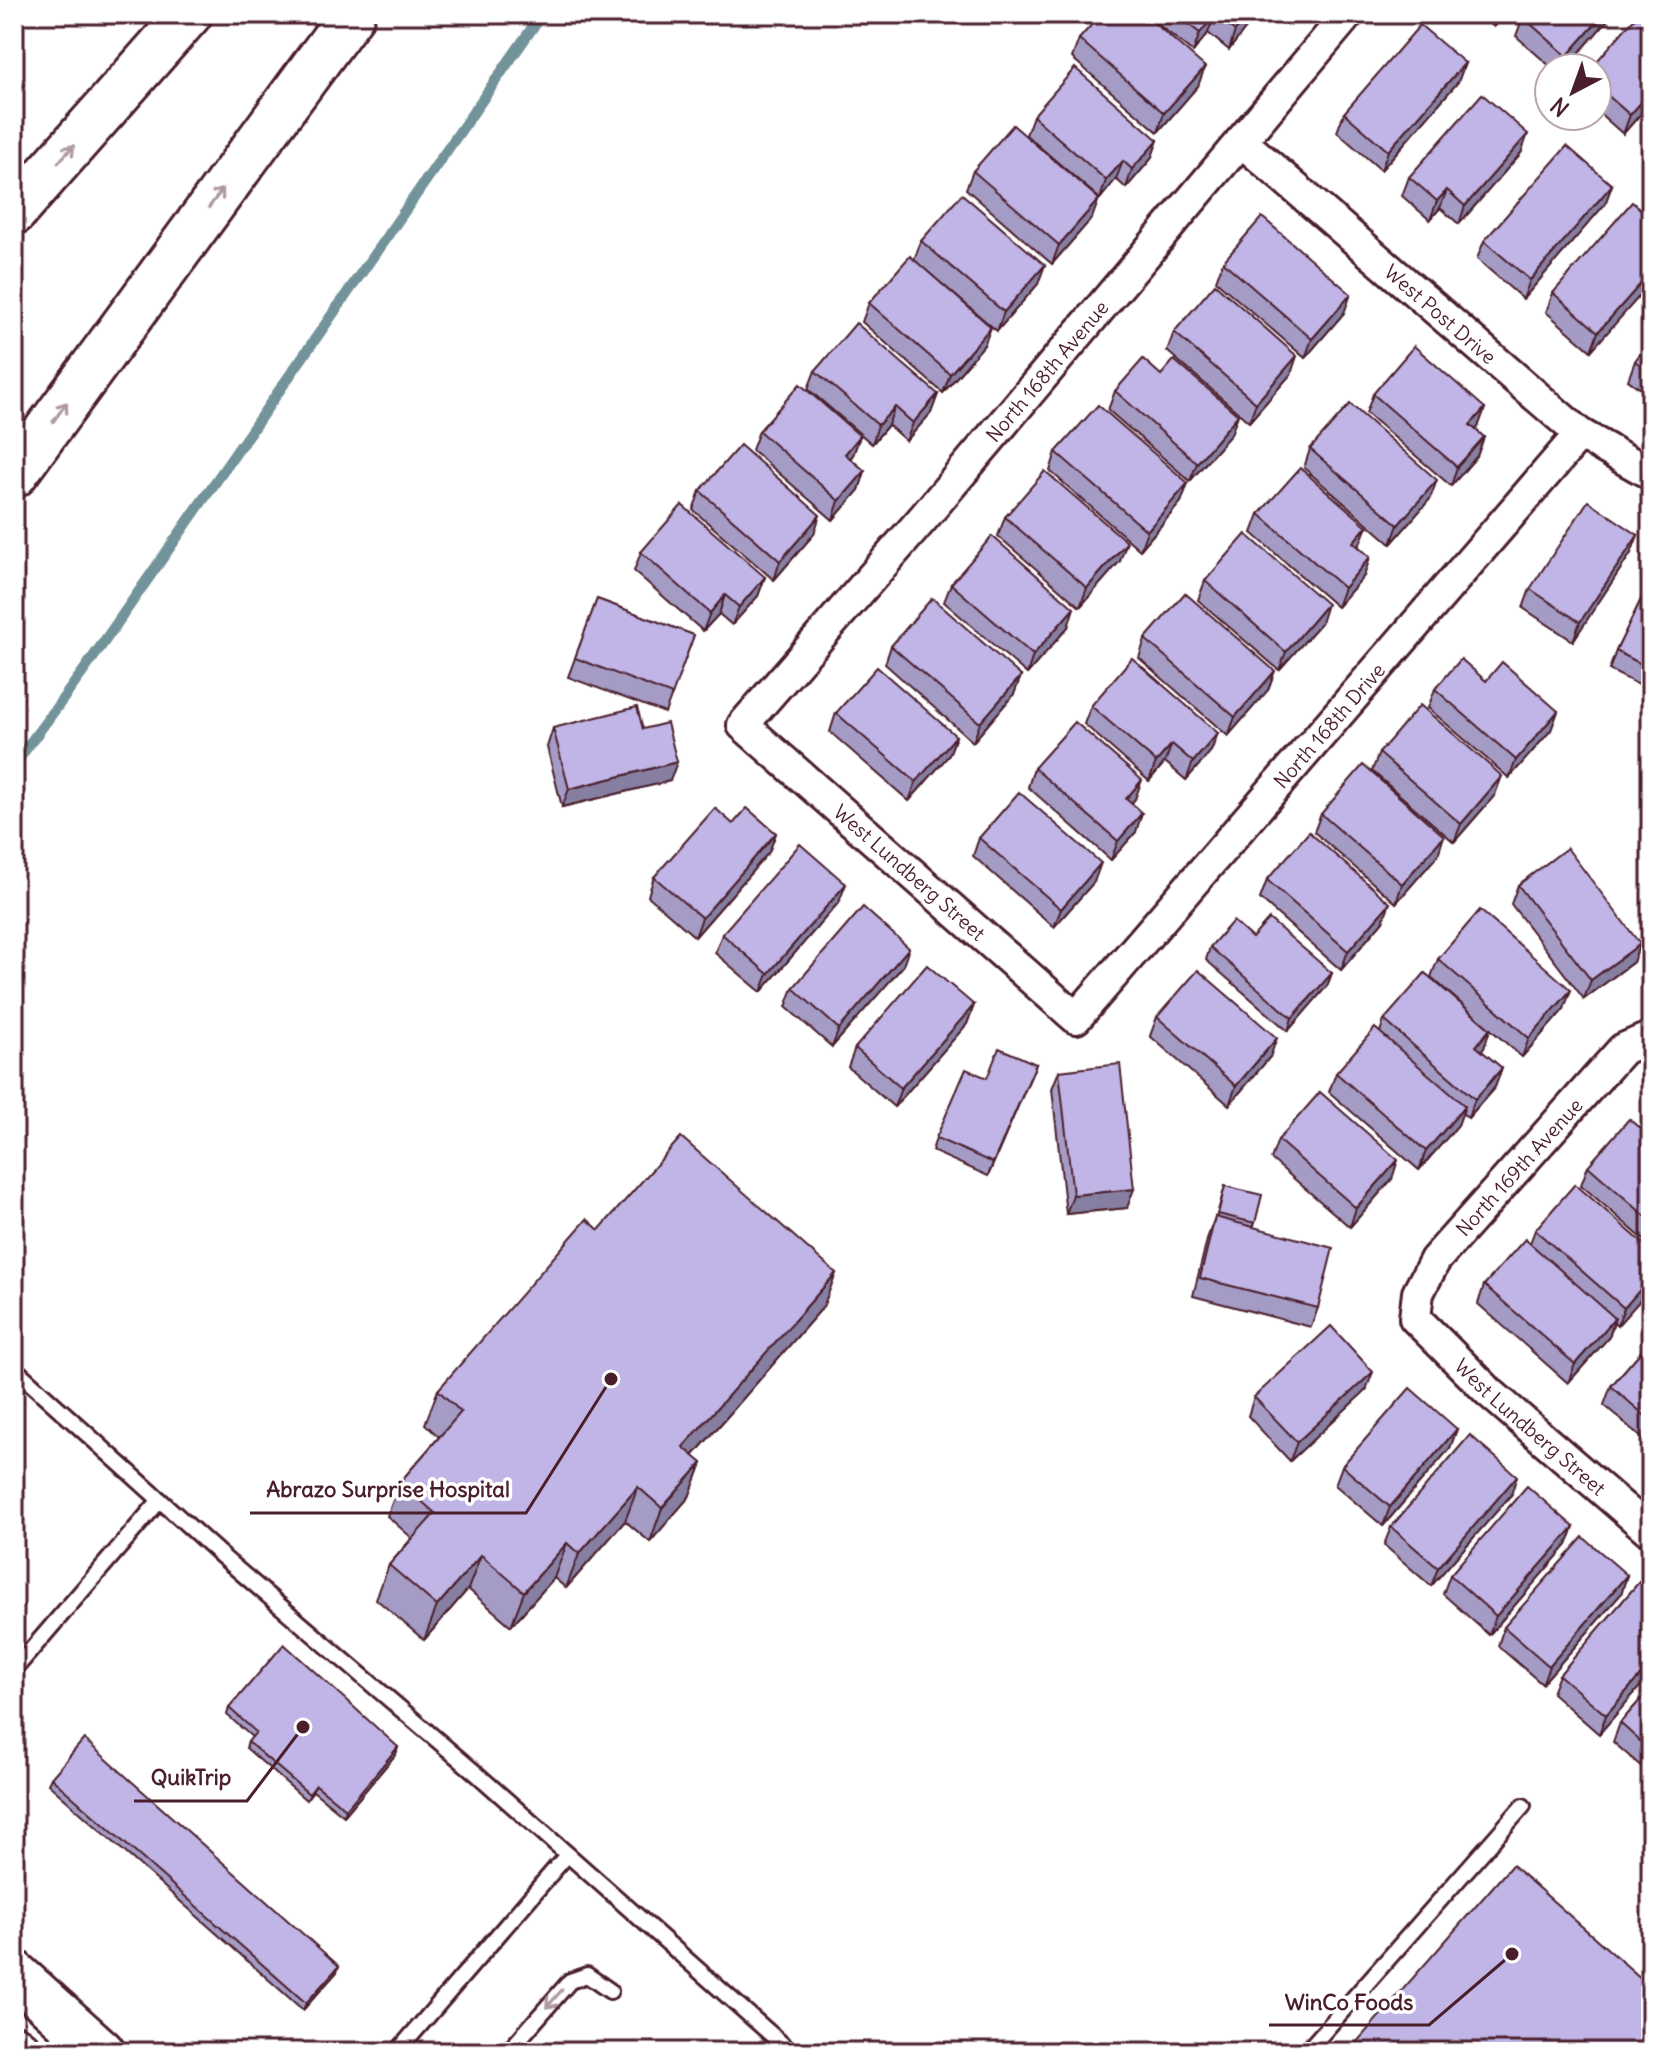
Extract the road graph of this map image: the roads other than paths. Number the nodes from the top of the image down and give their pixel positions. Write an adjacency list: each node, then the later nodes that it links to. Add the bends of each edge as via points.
1 (189, 14): 5 (main road, one-way to 1)
2 (352, 14): 8 (main road, one-way to 2)
3 (1348, 14): 4 (street, North 168th Avenue)
4 (1241, 141): 6 (street, West Post Drive); 9 (street, North 168th Avenue)
5 (14, 212)
6 (1580, 434): 7 (street, West Post Drive); 10 (street, North 168th Drive)
7 (1651, 474)
8 (14, 475)
9 (743, 725): 10 (street, West Lundberg Street)
10 (1076, 1018)
11 (1651, 1037): 12 (street, North 169th Avenue, via 1623,1049 1435,1260 1418,1293)
12 (1415, 1318): 15 (street, West Lundberg Street, via 1489,1392)
13 (14, 1368): 14 (lane)
14 (160, 1500): 16 (lane); 18 (lane)
15 (1651, 1532)
16 (14, 1670)
17 (1523, 1806): 27 (lane)
18 (567, 1855): 24 (lane); 26 (lane)
19 (14, 1973): 23 (main road)
20 (610, 1991): 25 (lane, one-way to 25, via 587,1975 570,1981)
21 (14, 2048): 22 (main road)
22 (19, 2052)
23 (102, 2052)
24 (397, 2052)
25 (508, 2052)
26 (791, 2052)
27 (1306, 2052)

